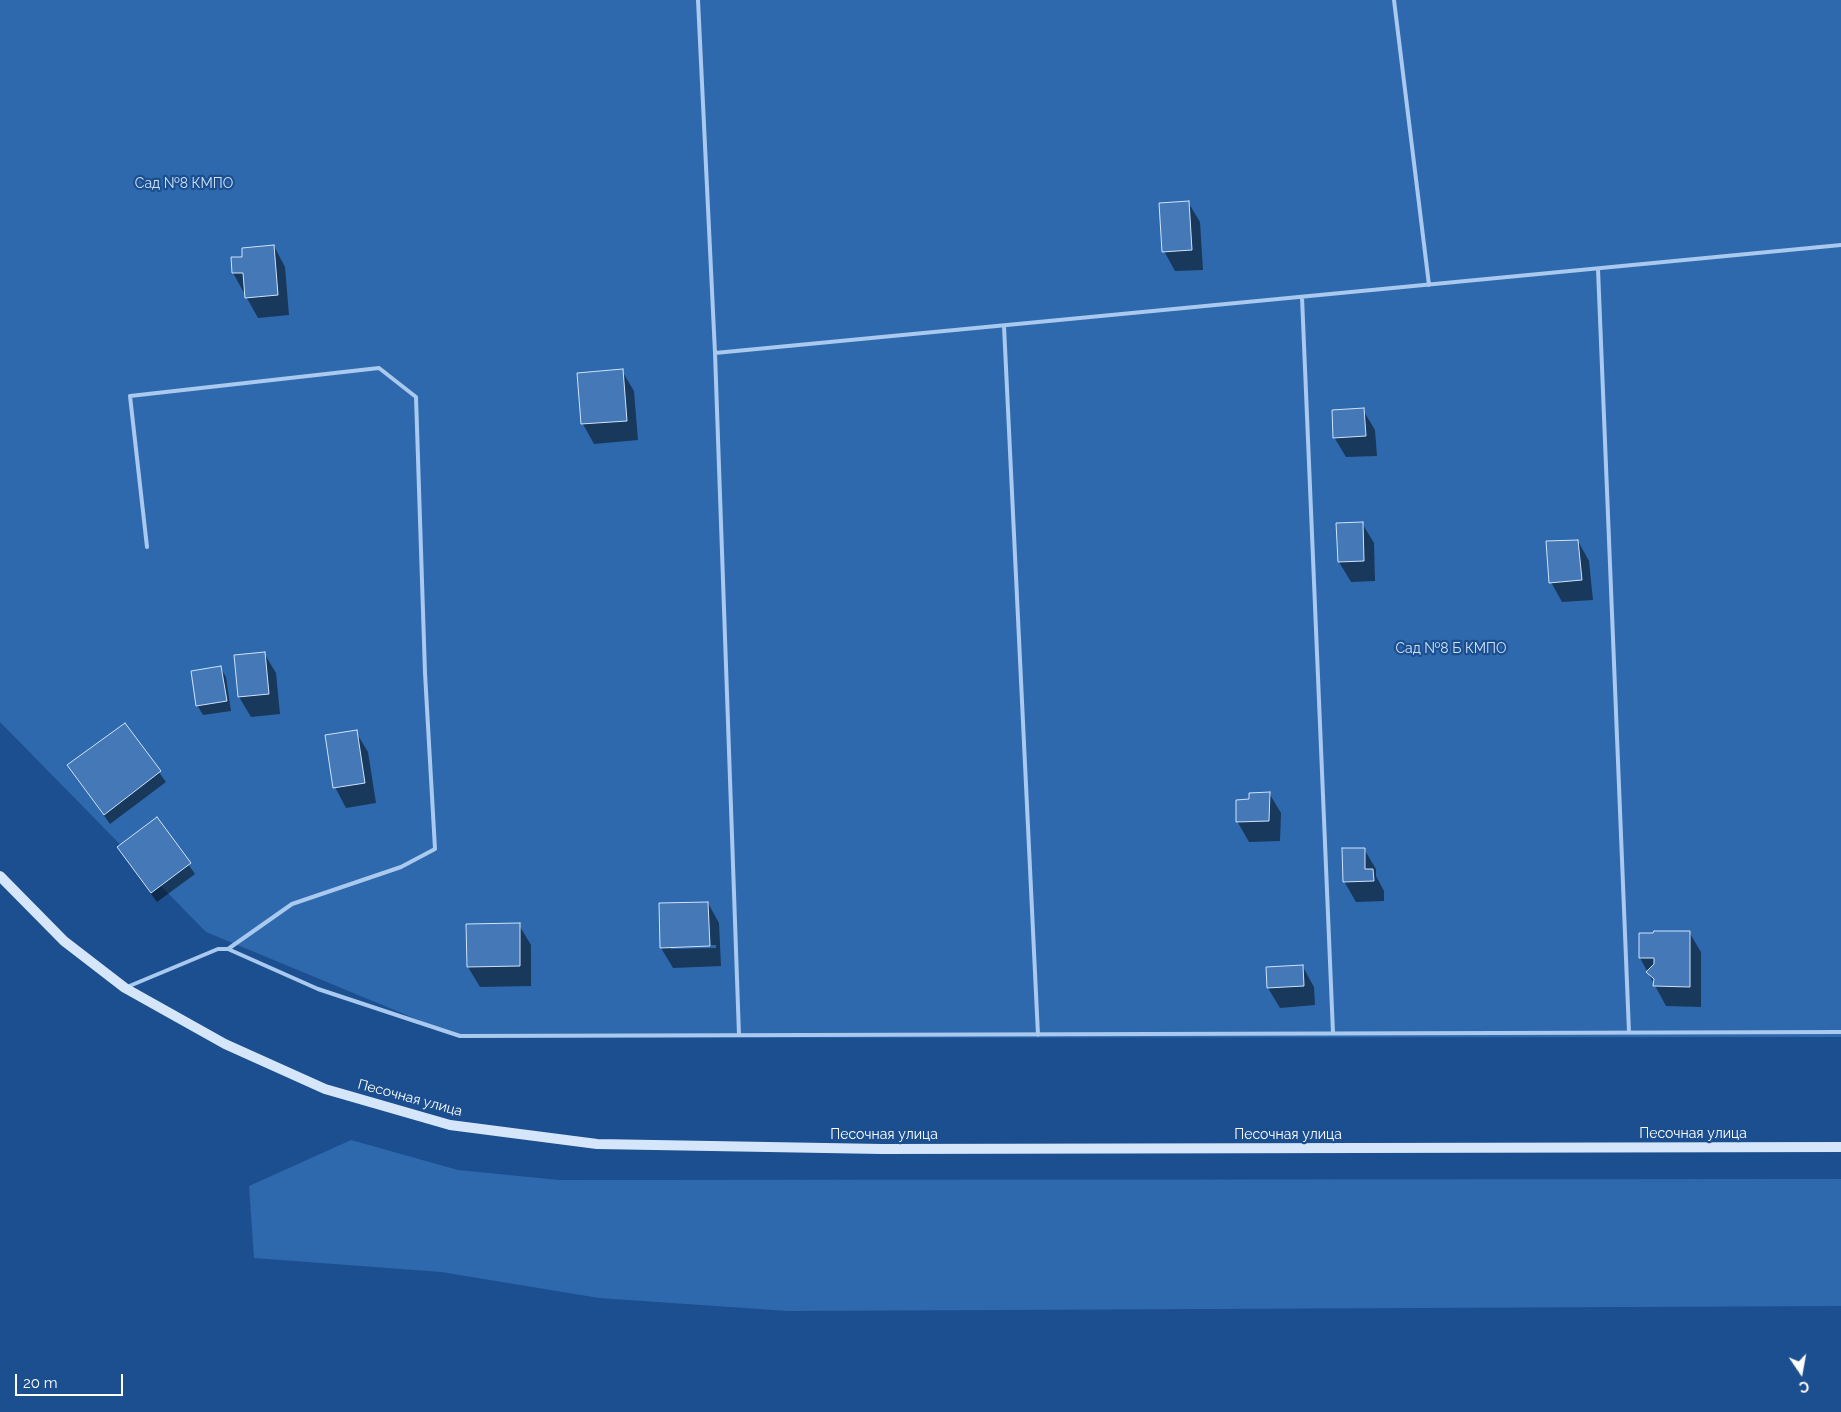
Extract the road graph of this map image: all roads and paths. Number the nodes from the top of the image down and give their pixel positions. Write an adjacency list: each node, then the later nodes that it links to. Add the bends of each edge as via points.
1 (698, 0): 8 (lane)
2 (1394, 0): 5 (lane)
3 (1841, 245): 4 (lane)
4 (1598, 269): 5 (lane); 13 (lane)
5 (1429, 285): 6 (lane)
6 (1302, 297): 7 (lane); 15 (lane)
7 (1004, 326): 8 (lane); 17 (lane)
8 (715, 353): 16 (lane)
9 (147, 547): 11 (lane, via 130,396 379,368 416,397 435,849 401,867 292,904)
10 (0, 876): 12 (main road, Песочная улица, via 64,941)
11 (228, 949): 12 (lane, via 218,949); 16 (lane, via 318,989 460,1036)
12 (125, 988): 18 (main road, Песочная улица, via 224,1044 325,1090 450,1125 597,1144 882,1149)
13 (1629, 1032): 14 (lane); 15 (lane)
14 (1841, 1032)
15 (1332, 1033): 17 (lane)
16 (739, 1035): 17 (lane)
17 (1038, 1035)
18 (1841, 1147)

